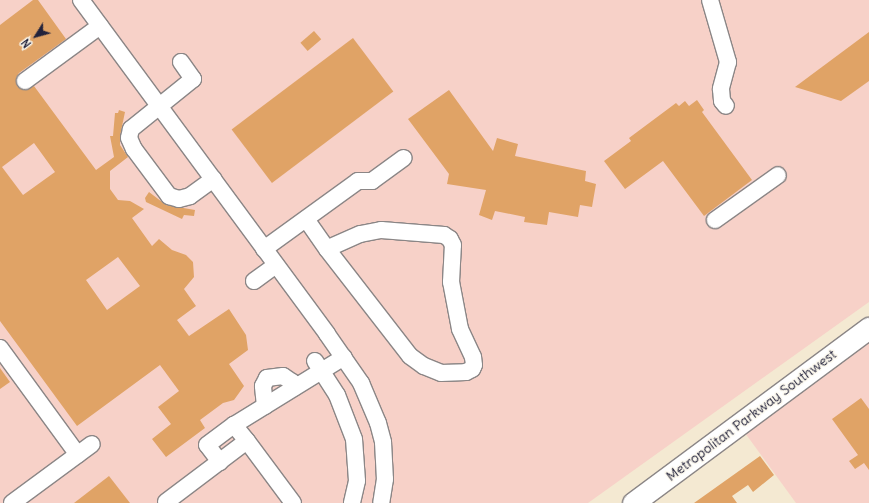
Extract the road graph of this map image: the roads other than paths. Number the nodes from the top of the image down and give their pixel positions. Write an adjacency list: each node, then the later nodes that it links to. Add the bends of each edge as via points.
1 (81, 0): 3 (lane)
2 (710, 0): 7 (lane, via 728,62 721,89 722,101)
3 (100, 26): 5 (lane); 6 (lane)
4 (181, 62): 6 (lane, via 193,79)
5 (24, 81)
6 (159, 106): 10 (lane); 10 (lane, via 131,129 129,138 134,149 169,196 194,201)
7 (726, 106)
8 (404, 158): 11 (lane, via 372,181 358,181)
9 (778, 175): 12 (lane)
10 (213, 179): 13 (lane)
11 (306, 219): 13 (lane); 14 (lane)
12 (715, 220)
13 (264, 249): 15 (lane)
14 (327, 249): 14 (lane, via 410,356 424,366 441,373 466,372 472,369 473,357 460,329 451,282 453,245 450,239 444,235 381,230 360,234)
15 (276, 264): 16 (lane); 19 (lane)
16 (254, 281)
17 (869, 328): 33 (main road, Metropolitan Parkway Southwest)
18 (0, 348): 26 (lane)
19 (344, 357): 20 (lane); 32 (lane, via 361,384 378,423 384,460)
20 (319, 366): 21 (lane); 31 (lane, via 337,395 354,439 357,481)
21 (294, 388): 22 (lane); 22 (lane, via 292,382 283,376 267,378 263,386)
22 (264, 406): 23 (lane)
23 (234, 425): 24 (lane); 27 (lane, via 207,445)
24 (247, 441): 27 (lane); 30 (lane)
25 (92, 444): 26 (lane)
26 (78, 454): 29 (lane)
27 (220, 462): 28 (lane)
28 (166, 502)
29 (12, 503)
30 (293, 503)
31 (352, 503)
32 (381, 503)
33 (633, 503)

